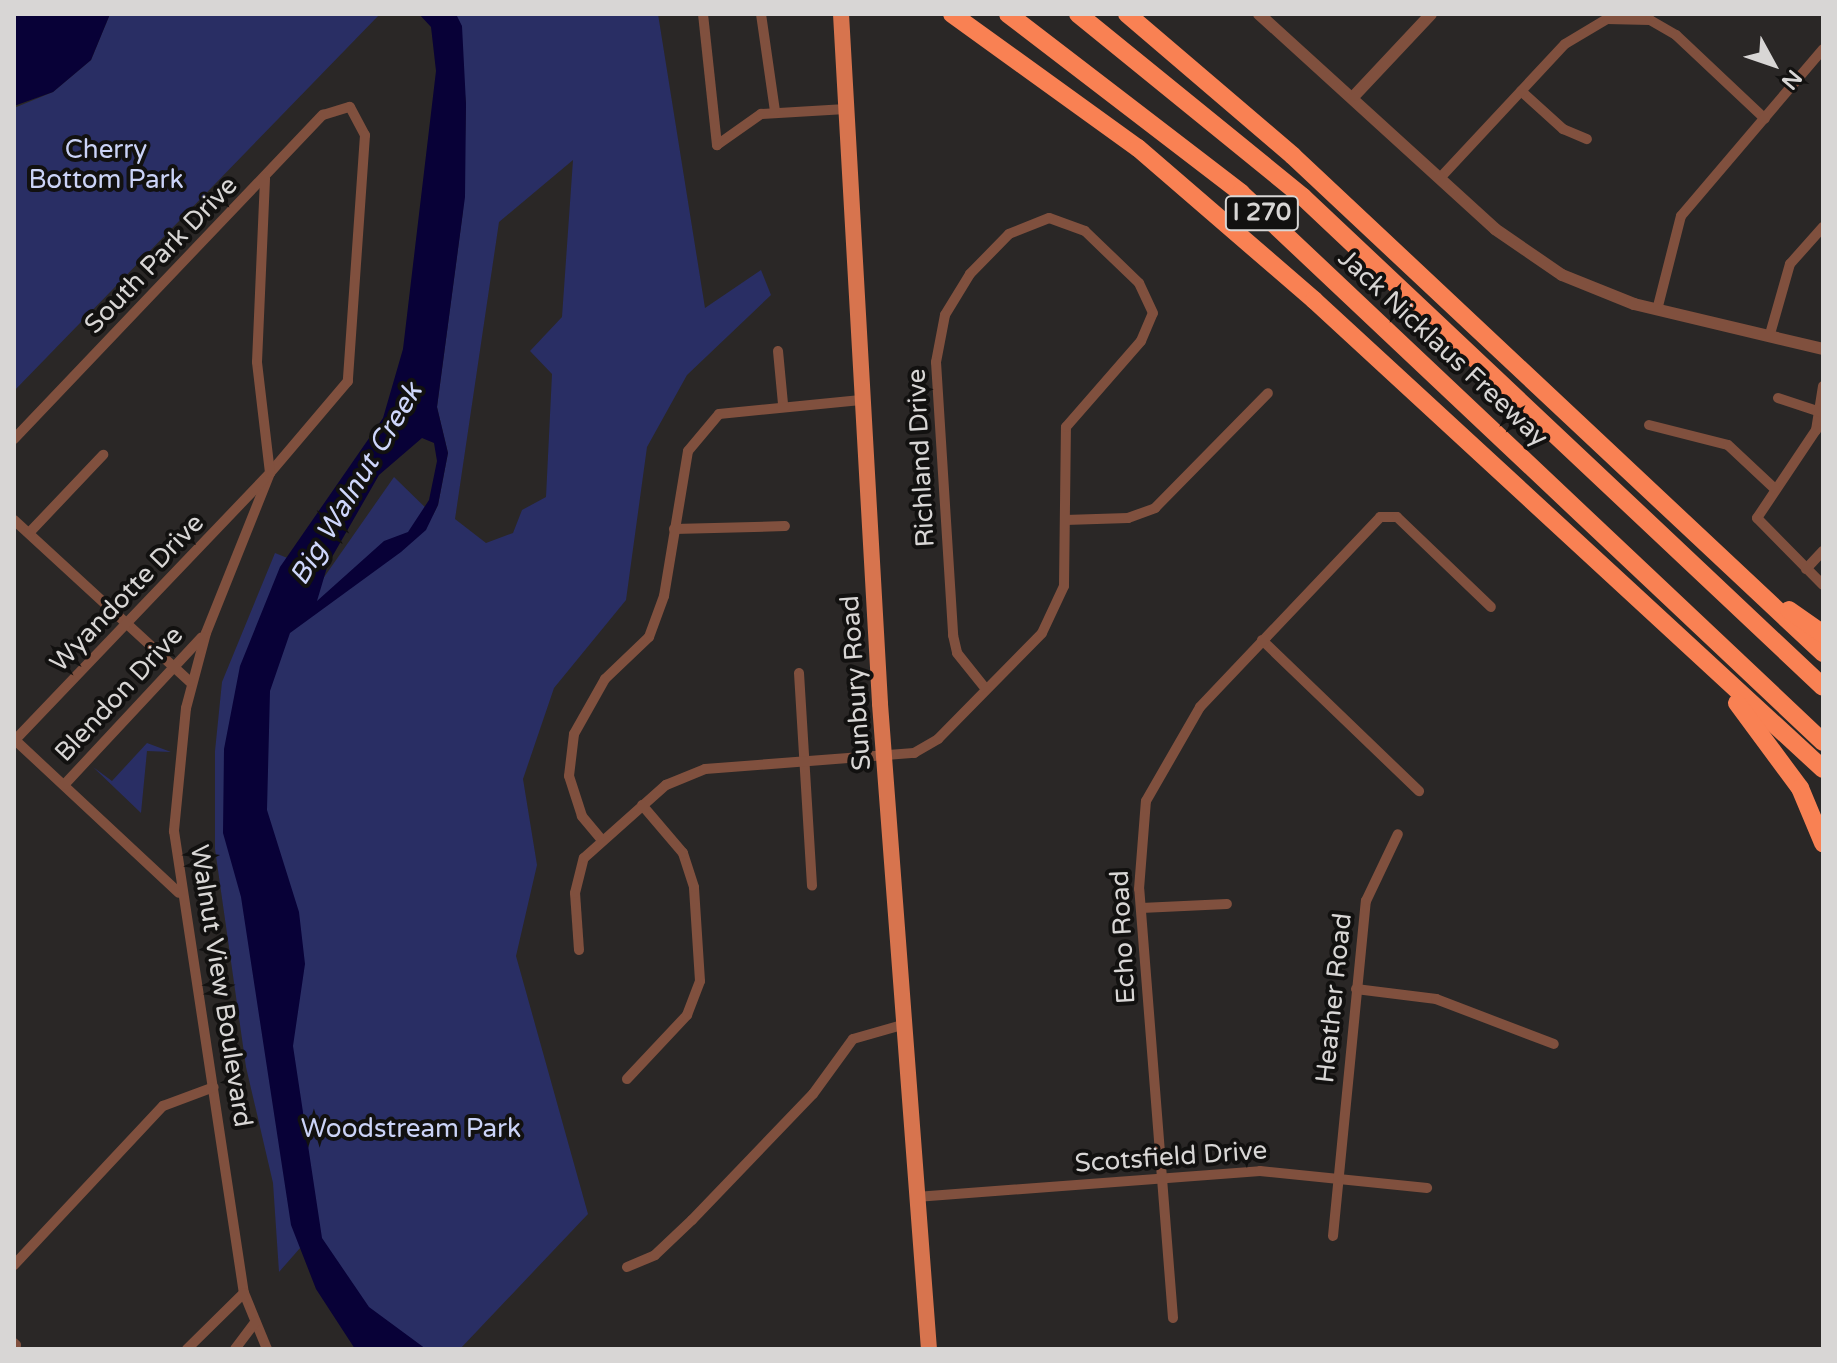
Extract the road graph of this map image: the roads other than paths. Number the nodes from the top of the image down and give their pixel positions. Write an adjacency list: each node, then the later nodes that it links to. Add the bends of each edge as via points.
1 (703, 14): 15 (street, via 714,142 726,145 749,122)
2 (761, 14): 15 (street)
3 (841, 14): 14 (main road, Sunbury Road)
4 (952, 14): 41 (highway, via 1138,148)
5 (1008, 14): 58 (highway, Jack Nicklaus Freeway / I 270, via 1241,193)
6 (1078, 14): 55 (highway, Jack Nicklaus Freeway / I 270, via 1303,197)
7 (1127, 14): 45 (highway, via 1202,73)
8 (1259, 14): 12 (street)
9 (1431, 14): 12 (street)
10 (1823, 49): 16 (street)
11 (1521, 91): 16 (street, via 1584,29 1616,18 1650,20); 17 (street, via 1563,129); 19 (street)
12 (1355, 95): 19 (street)
13 (342, 105): 18 (street, South Park Drive); 34 (street, Walnut View Boulevard, via 361,119 365,135 355,345 348,381 330,411)
14 (846, 109): 15 (street); 28 (main road, Sunbury Road)
15 (775, 111)
16 (1765, 119): 21 (street, via 1681,216)
17 (1587, 139)
18 (265, 178): 32 (street, South Park Drive); 34 (street, via 257,362)
19 (1440, 178): 21 (street, via 1495,229 1562,275)
20 (1823, 227): 22 (street, via 1790,264)
21 (1657, 310): 22 (street)
22 (1770, 334): 23 (street)
23 (1823, 349)
24 (778, 351): 29 (street)
25 (1823, 386): 30 (street)
26 (1268, 393): 37 (street, via 1155,508 1128,518)
27 (1778, 398): 30 (street)
28 (863, 400): 29 (street); 59 (main road, Sunbury Road)
29 (783, 404): 39 (street, via 728,412 704,424 688,451)
30 (1821, 412): 35 (street, via 1802,456)
31 (1649, 425): 35 (street, via 1728,445)
32 (14, 439)
33 (103, 455): 40 (street)
34 (270, 473): 47 (street, Wyandotte Drive); 48 (street, Walnut View Boulevard)
35 (1775, 489): 43 (street, via 1759,508 1759,523)
36 (14, 520): 40 (street)
37 (1065, 520): 56 (street, via 1064,586 1042,633); 56 (street, Richland Drive, via 1066,427 1141,341 1153,313 1139,283 1085,231 1049,218 1009,234 970,274 945,315 936,362 953,635 957,653)
38 (785, 526): 39 (street)
39 (674, 529): 66 (street, via 649,637 605,679 574,734 569,776 582,816)
40 (29, 533): 47 (street)
41 (1582, 548): 61 (highway); 67 (highway, via 1773,744)
42 (1823, 551): 43 (street)
43 (1806, 569): 44 (street)
44 (1823, 585)
45 (1768, 599): 49 (highway); 51 (highway)
46 (1491, 607): 50 (street, Echo Road, via 1404,522 1389,515 1373,522)
47 (128, 624): 52 (street); 57 (street, Wyandotte Drive)
48 (206, 633): 52 (street, Blendon Drive); 54 (street, Walnut View Boulevard)
49 (1823, 634)
50 (1262, 640): 63 (street); 71 (street, Echo Road, via 1200,707 1146,801)
51 (1823, 653)
52 (172, 670): 54 (street); 62 (street, Blendon Drive)
53 (799, 673): 60 (street)
54 (190, 682): 69 (street, Walnut View Boulevard, via 174,831)
55 (1823, 687)
56 (985, 688): 59 (street, via 938,739 914,753)
57 (14, 741): 62 (street)
58 (1823, 742)
59 (885, 756): 60 (street); 74 (main road, Sunbury Road)
60 (805, 760): 64 (street, via 705,769); 68 (street)
61 (1823, 769)
62 (64, 785): 69 (street)
63 (1419, 791)
64 (642, 805): 66 (street); 76 (street, via 683,853 694,887 700,981 687,1015)
65 (1398, 834): 73 (street, Heather Road, via 1366,901)
66 (601, 839): 72 (street, via 579,869)
67 (1823, 843)
68 (812, 886)
69 (179, 893): 77 (street, Walnut View Boulevard)
70 (1227, 904): 71 (street)
71 (1141, 908): 79 (street, Echo Road)
72 (579, 950)
73 (1356, 989): 75 (street, via 1450,1003); 78 (street, Heather Road)
74 (902, 1025): 81 (main road, Sunbury Road); 84 (street, via 853,1039 813,1094 692,1220 655,1255)
75 (1554, 1044)
76 (627, 1079)
77 (214, 1087): 83 (street, via 163,1106); 85 (street, Walnut View Boulevard)
78 (1339, 1175): 79 (street, Scotsfield Drive, via 1260,1171); 80 (street, Scotsfield Drive); 82 (street, Heather Road)
79 (1162, 1179): 81 (street, Scotsfield Drive); 86 (street, Echo Road)
80 (1427, 1188)
81 (916, 1197): 91 (main road, Sunbury Road)
82 (1333, 1236)
83 (14, 1265)
84 (627, 1267)
85 (244, 1293): 87 (street, Walnut View Boulevard); 88 (street)
86 (1173, 1318)
87 (255, 1322): 89 (street); 90 (street, Walnut View Boulevard)
88 (187, 1349)
89 (235, 1349)
90 (267, 1349)
91 (929, 1349)

